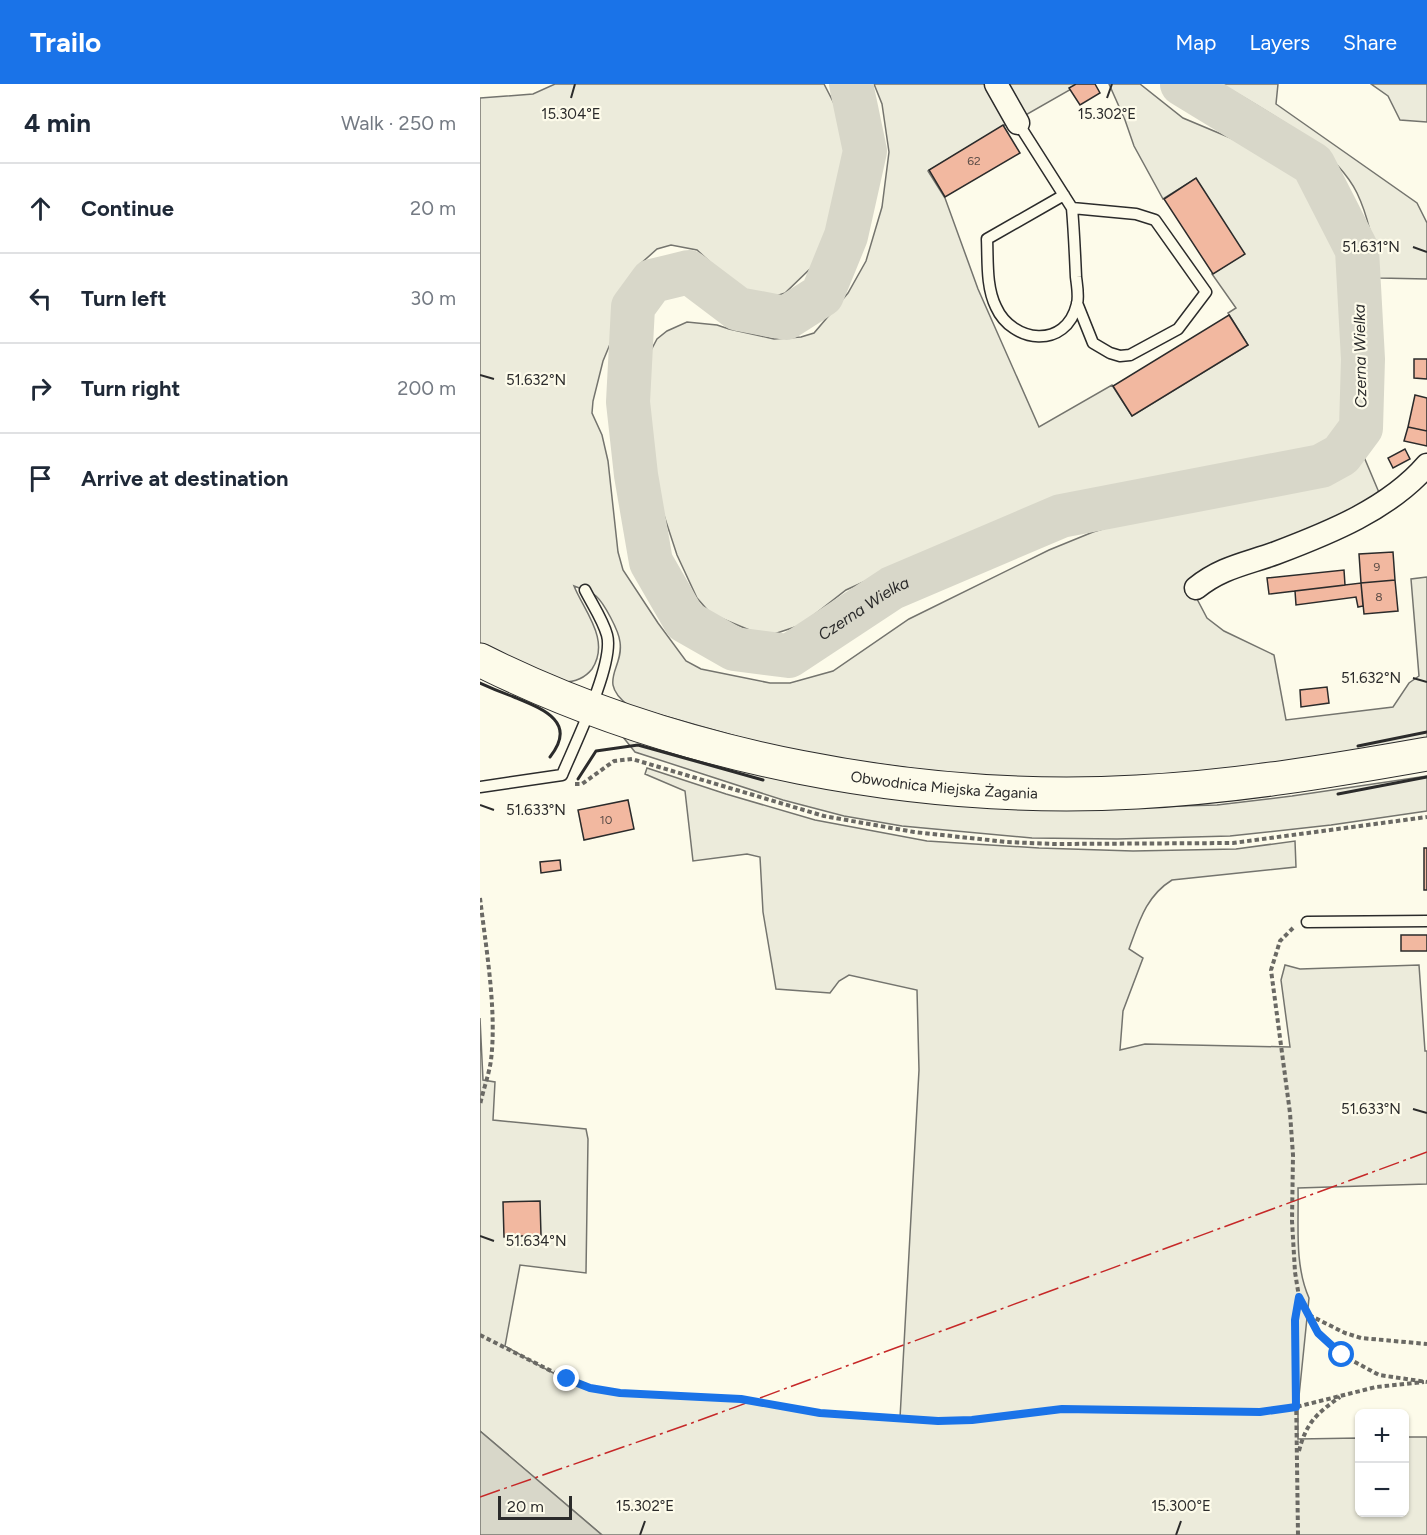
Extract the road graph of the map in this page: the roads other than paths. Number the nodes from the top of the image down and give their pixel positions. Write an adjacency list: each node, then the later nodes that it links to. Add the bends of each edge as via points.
1 (996, 84): 2 (street)
2 (1018, 123): 3 (lane)
3 (1064, 195): 4 (lane); 5 (lane, via 987,239 991,296 1005,322 1024,333 1042,337 1069,324)
4 (1072, 208): 5 (lane); 5 (lane, via 1137,214 1155,220 1206,292 1178,329 1130,356 1110,353 1093,342)
5 (1077, 303)
6 (1427, 465): 7 (street, via 1401,490 1370,510 1275,553 1226,569)
7 (1196, 588)
8 (585, 590): 10 (lane, via 609,644)
9 (480, 660): 10 (main road, Obwodnica Miejska Żagania)
10 (590, 707): 11 (main road, Obwodnica Miejska Żagania, via 713,746 824,771 906,784 1027,793 1105,794 1195,788 1316,774); 12 (lane, via 562,775)
11 (1427, 754)
12 (480, 787)
13 (1427, 921): 14 (lane)
14 (1307, 922)

